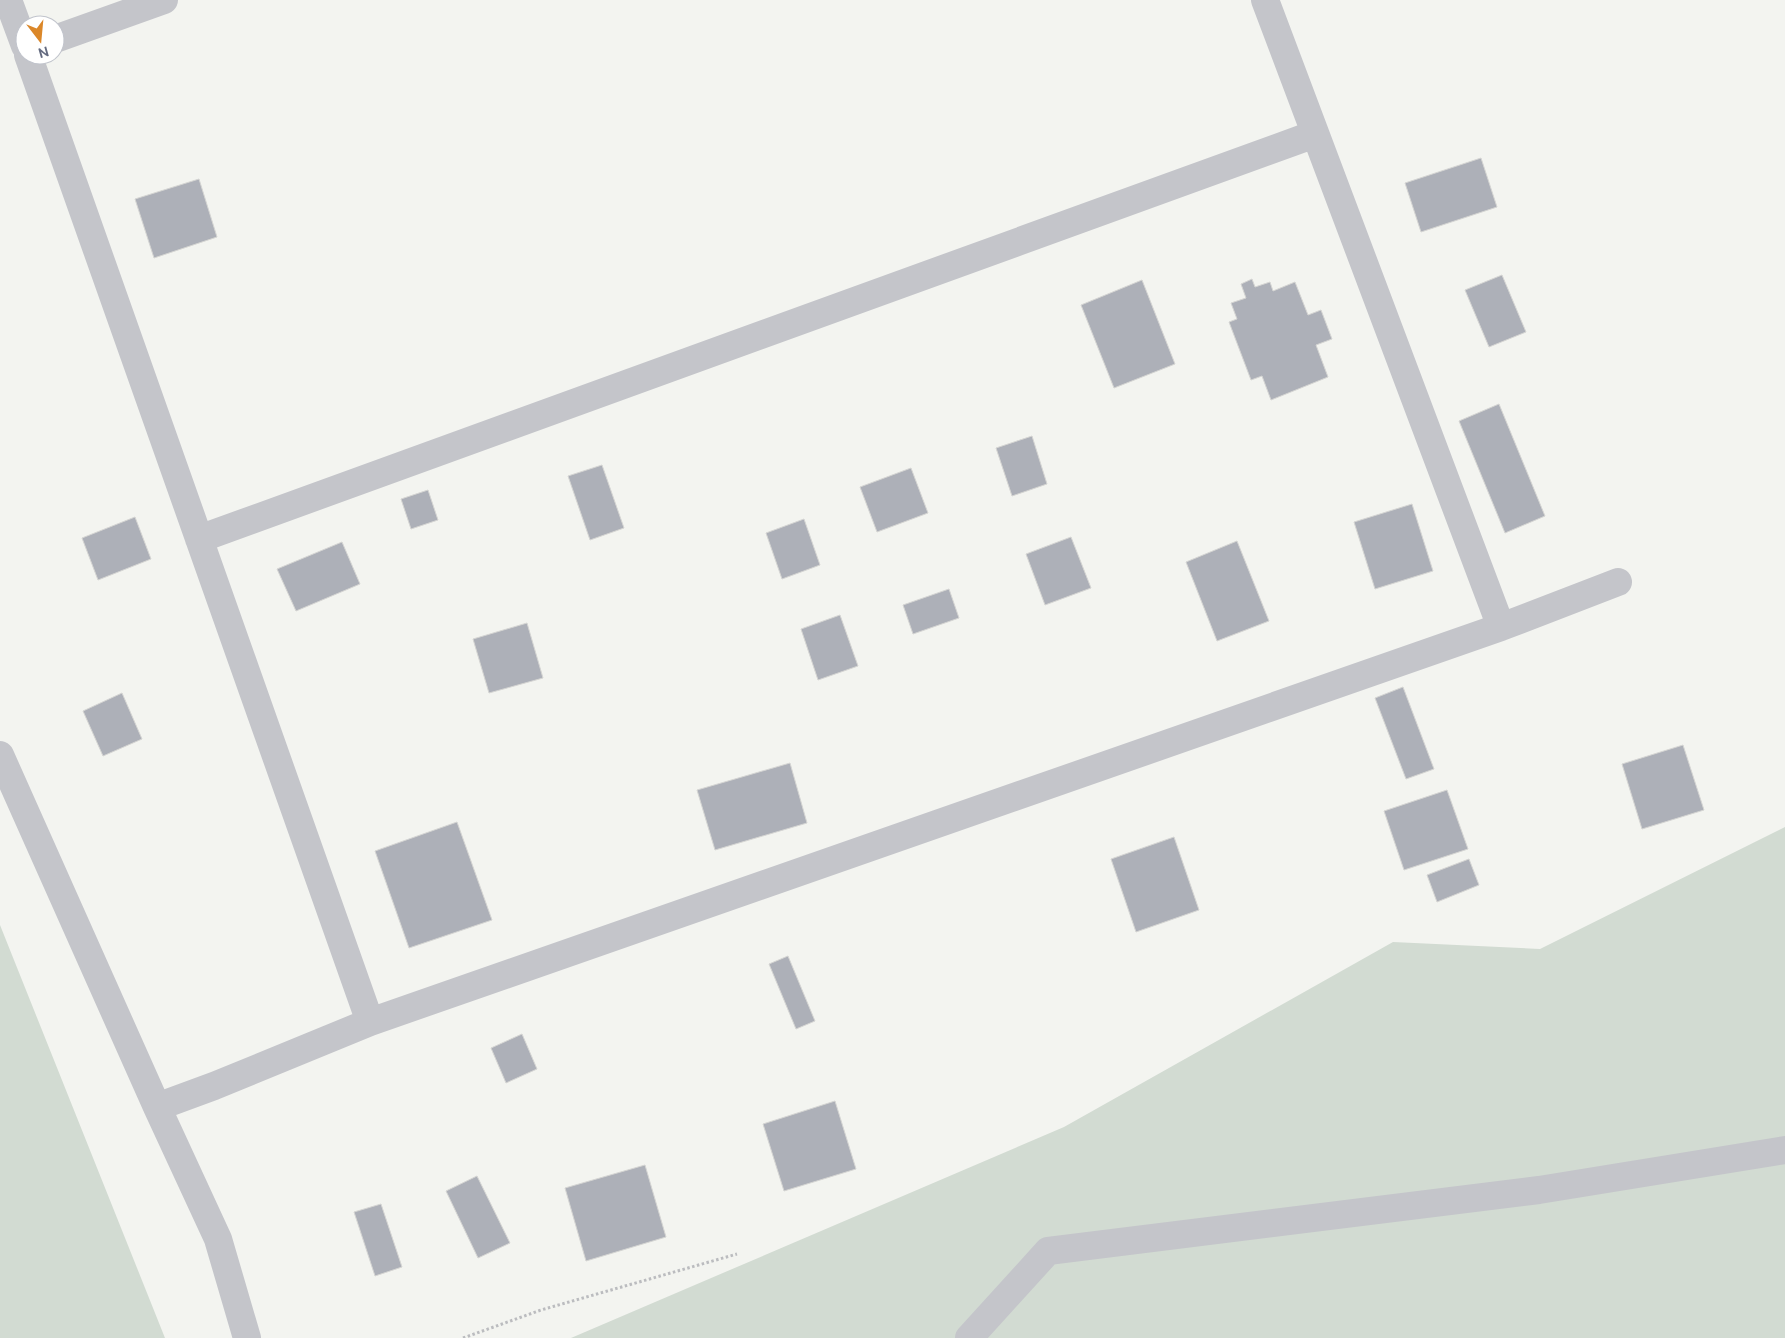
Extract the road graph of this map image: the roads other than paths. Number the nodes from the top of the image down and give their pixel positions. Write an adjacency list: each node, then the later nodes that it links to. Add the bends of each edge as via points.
1 (8, 0): 4 (street)
2 (164, 0): 5 (street)
3 (1265, 0): 7 (street)
4 (15, 19)
5 (65, 35)
6 (32, 65): 8 (street)
7 (1315, 134): 8 (street); 10 (street)
8 (199, 538): 12 (street)
9 (1618, 582): 10 (street)
10 (1501, 627): 12 (street)
11 (0, 755): 13 (street)
12 (370, 1022): 13 (street)
13 (157, 1107): 15 (street, via 218,1239)
14 (1785, 1150): 16 (street, via 1539,1190 1048,1251)
15 (247, 1338)
16 (969, 1338)

